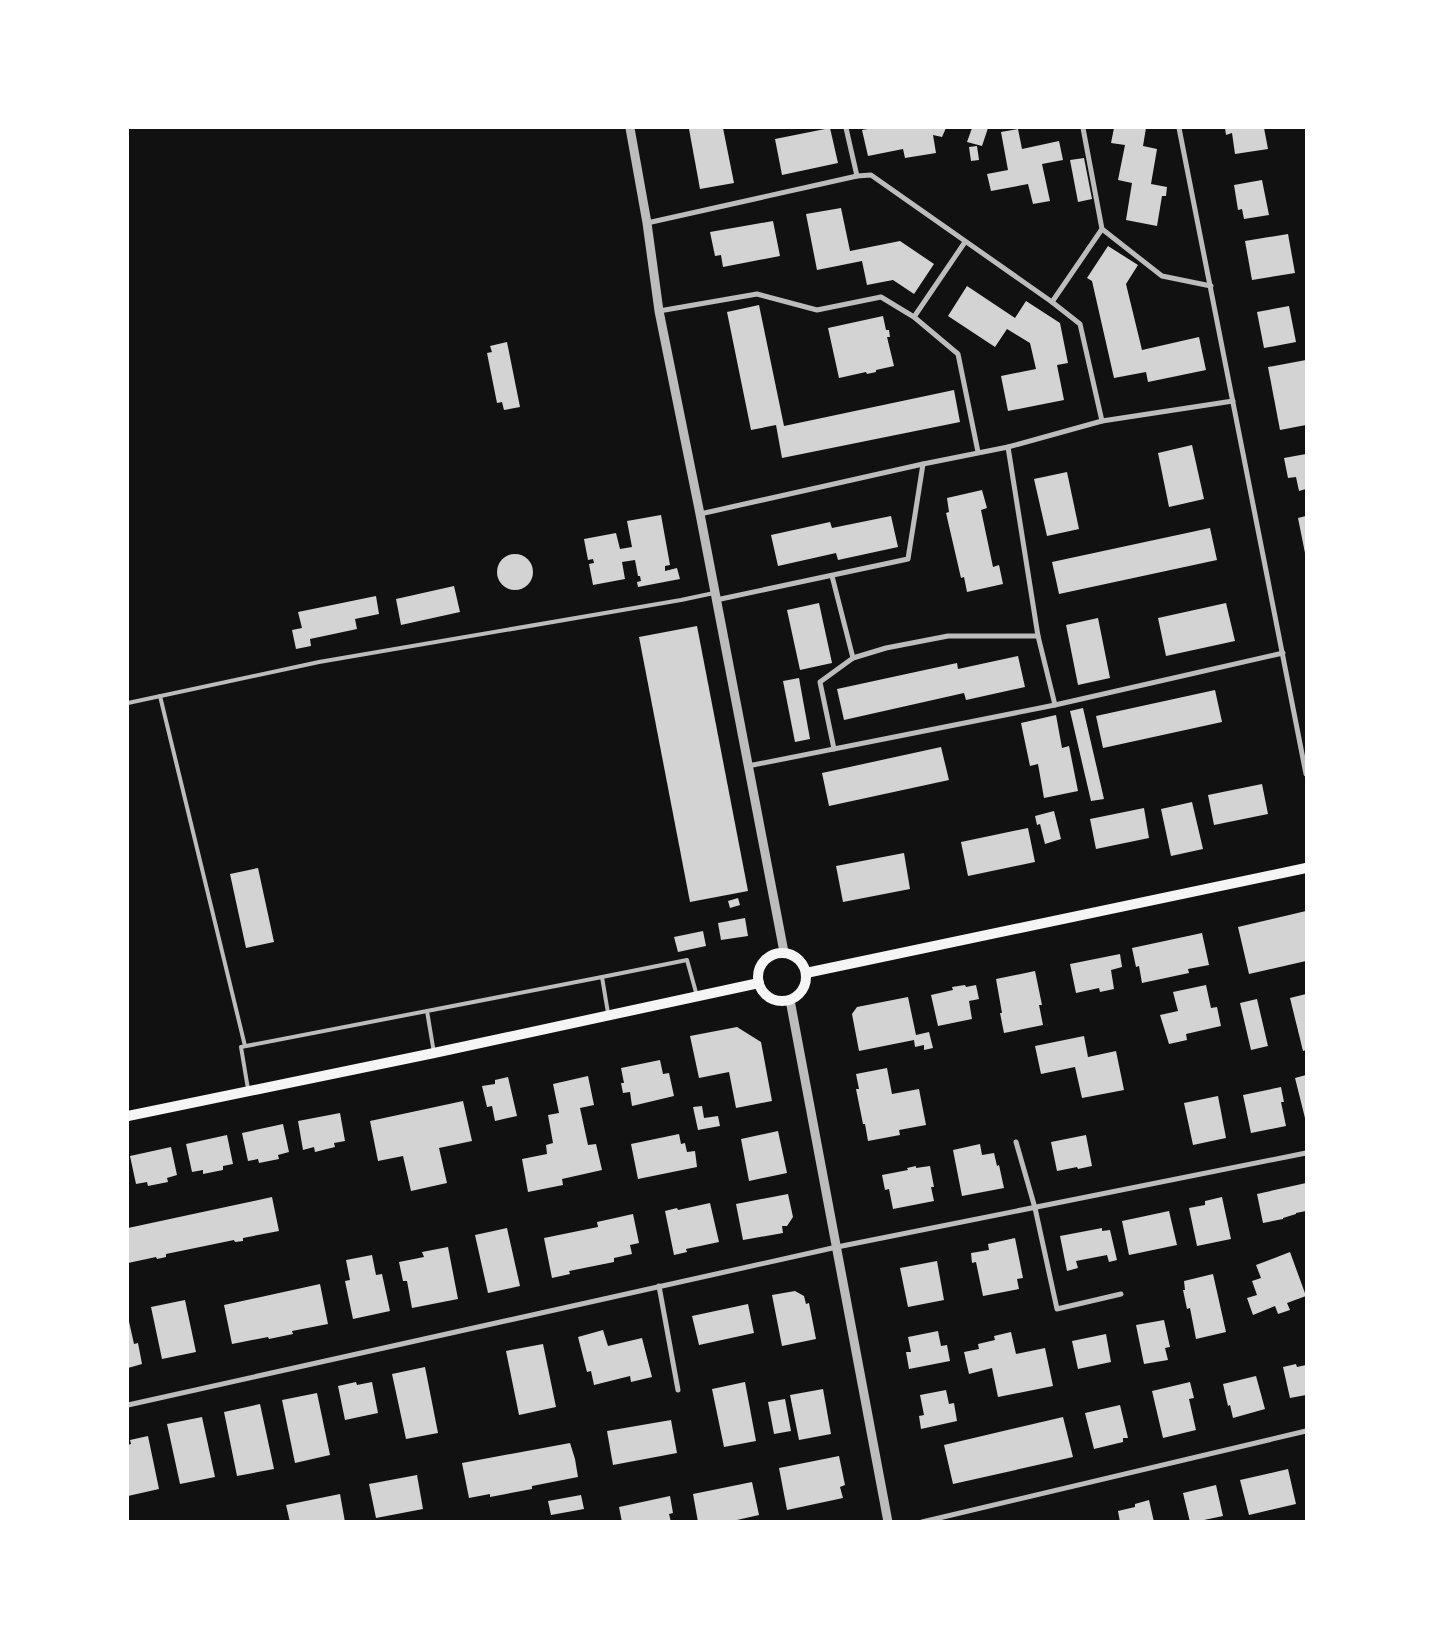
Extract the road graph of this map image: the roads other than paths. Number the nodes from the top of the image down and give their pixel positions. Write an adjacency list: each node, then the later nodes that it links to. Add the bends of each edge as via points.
1 (630, 128): 6 (street)
2 (846, 128): 5 (street)
3 (1083, 128): 7 (street)
4 (1179, 128): 9 (street)
5 (857, 176): 6 (street); 8 (street, via 871,174)
6 (646, 223): 11 (street)
7 (1102, 229): 9 (street, via 1162,276); 10 (street)
8 (965, 242): 10 (street); 12 (street)
9 (1211, 286): 13 (street)
10 (1052, 302): 14 (street, via 1080,324)
11 (659, 311): 12 (street, via 758,294 817,310 881,297); 18 (street)
12 (914, 317): 16 (street, via 958,354)
13 (1233, 401): 14 (street); 22 (street)
14 (1102, 421): 15 (street)
15 (1008, 447): 16 (street); 21 (street)
16 (978, 452): 17 (street)
17 (923, 464): 18 (street); 19 (street, via 908,559)
18 (700, 514): 20 (street)
19 (832, 576): 20 (street); 23 (street)
20 (715, 596): 24 (lane, via 319,662); 28 (street)
21 (1038, 636): 23 (street, via 948,636); 26 (street)
22 (1284, 653): 26 (street); 29 (street)
23 (853, 658): 27 (street, via 820,682)
24 (160, 696): 25 (lane); 39 (lane)
25 (128, 703)
26 (1055, 704): 27 (street)
27 (834, 749): 28 (street)
28 (748, 766): 31 (street)
29 (1306, 774)
30 (1306, 868): 32 (main road)
31 (784, 952): 32 (main road, via 798,959); 34 (main road, via 763,961)
32 (806, 973): 36 (main road, via 803,988)
33 (602, 977): 35 (lane, via 687,960); 37 (lane); 38 (lane)
34 (759, 983): 35 (main road); 36 (main road, via 768,996 776,1000)
35 (696, 996): 38 (main road)
36 (790, 1000): 46 (street)
37 (427, 1012): 39 (lane); 40 (lane)
38 (608, 1015): 40 (main road)
39 (245, 1046): 41 (lane, via 241,1047)
40 (434, 1053): 41 (main road)
41 (248, 1092): 42 (main road)
42 (128, 1116)
43 (1016, 1142): 45 (street)
44 (1306, 1154): 45 (street)
45 (1035, 1208): 46 (street); 48 (street, via 1057,1309)
46 (837, 1247): 47 (street); 52 (street)
47 (659, 1286): 49 (street); 50 (street)
48 (1121, 1294)
49 (678, 1390)
50 (128, 1404)
51 (1306, 1431): 53 (street)
52 (888, 1522)
53 (922, 1522)

